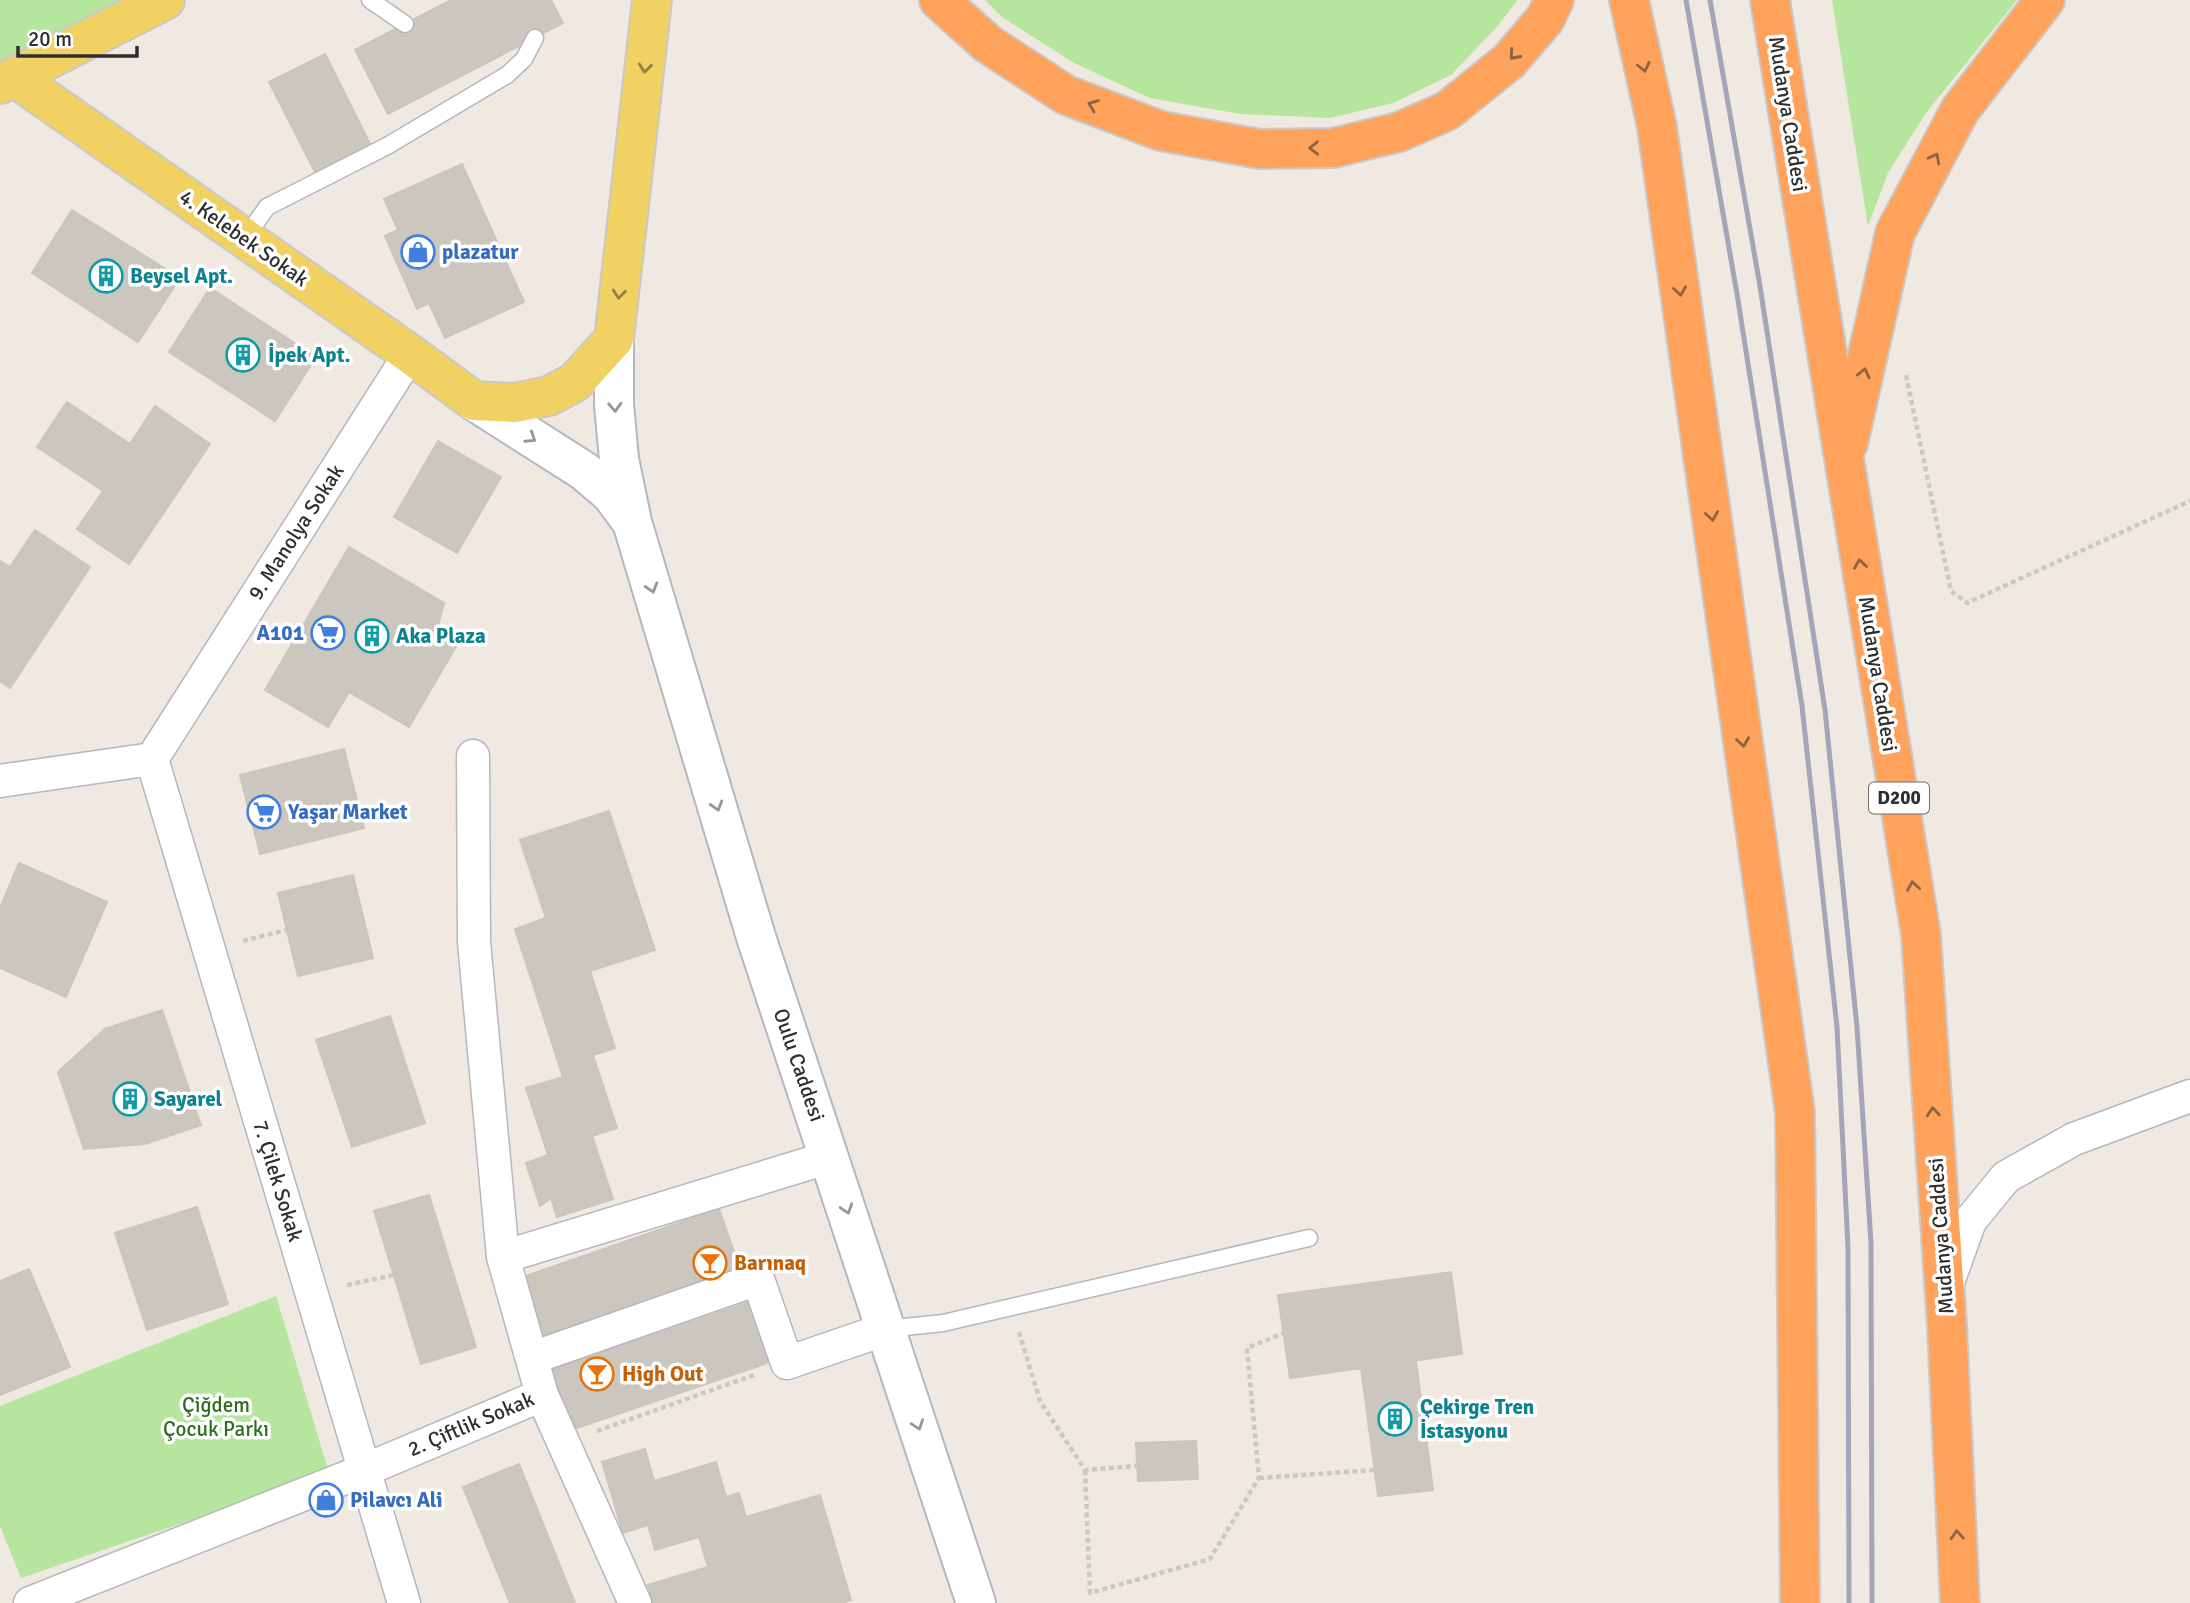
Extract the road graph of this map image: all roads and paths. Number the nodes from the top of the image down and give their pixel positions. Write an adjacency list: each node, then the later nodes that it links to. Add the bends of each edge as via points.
1 (165, 0): 11 (main road)
2 (370, 0): 9 (lane)
3 (652, 0): 13 (main road, one-way to 13)
4 (939, 0): 5 (highway, one-way to 4, via 1545,19 1509,61 1447,111 1399,132 1333,148 1260,149 1161,131 1066,95 988,44)
5 (1554, 0)
6 (1629, 0): 48 (highway, one-way to 48, via 1657,127 1795,1113)
7 (1770, 0): 17 (highway, Mudanya Caddesi / D200)
8 (2045, 0): 17 (highway, one-way to 8, via 1895,233 1961,110)
9 (405, 24)
10 (535, 37): 12 (lane, via 524,59 507,75 387,146 267,207)
11 (7, 80): 12 (main road, 4. Kelebek Sokak)
12 (245, 238): 14 (main road, 4. Kelebek Sokak)
13 (614, 339): 16 (main road, via 576,382 549,396 514,403); 19 (street, Oulu Caddesi, one-way to 19, via 619,459)
14 (410, 354): 16 (main road, 4. Kelebek Sokak); 21 (street, 9. Manolya Sokak)
15 (1906, 366): 18 (path, via 1951,591 1967,603)
16 (474, 401): 19 (street, one-way to 19, via 584,471 611,494)
17 (1843, 463): 30 (highway, Mudanya Caddesi / D200, one-way to 17, via 1922,935)
18 (2190, 501)
19 (632, 522): 26 (street, Oulu Caddesi, one-way to 26, via 756,937)
20 (473, 756): 28 (street, 2. Çiftlik Sokak, via 474,942)
21 (152, 759): 22 (street); 24 (street, 7. Çilek Sokak)
22 (0, 781)
23 (286, 930): 24 (path)
24 (209, 951): 31 (street, 7. Çilek Sokak)
25 (2190, 1096): 30 (street, via 2074,1139 2006,1177 1970,1221)
26 (830, 1157): 28 (street); 33 (street, Oulu Caddesi, one-way to 33)
27 (1309, 1238): 32 (lane)
28 (503, 1257): 35 (street, 2. Çiftlik Sokak)
29 (394, 1275): 31 (path)
30 (1945, 1290): 49 (highway, Mudanya Caddesi / D200, one-way to 30)
31 (312, 1293): 40 (street, 7. Çilek Sokak)
32 (1012, 1308): 33 (lane); 41 (path, via 1040,1401)
33 (886, 1329): 36 (street); 47 (street, Oulu Caddesi, one-way to 47)
34 (1284, 1334): 43 (path, via 1247,1348)
35 (532, 1358): 36 (street, via 758,1279); 37 (street, 2. Çiftlik Sokak)
36 (787, 1363): 38 (path)
37 (542, 1395): 38 (street); 40 (street, 2. Çiftlik Sokak)
38 (563, 1443): 46 (street)
39 (1137, 1466): 41 (path)
40 (365, 1469): 44 (street, 2. Çiftlik Sokak); 45 (street, 7. Çilek Sokak)
41 (1085, 1470): 43 (path, via 1090,1593 1210,1559)
42 (1374, 1470): 43 (path)
43 (1259, 1478)
44 (30, 1603)
45 (404, 1603)
46 (635, 1603)
47 (976, 1603)
48 (1800, 1603)
49 (1961, 1603)

